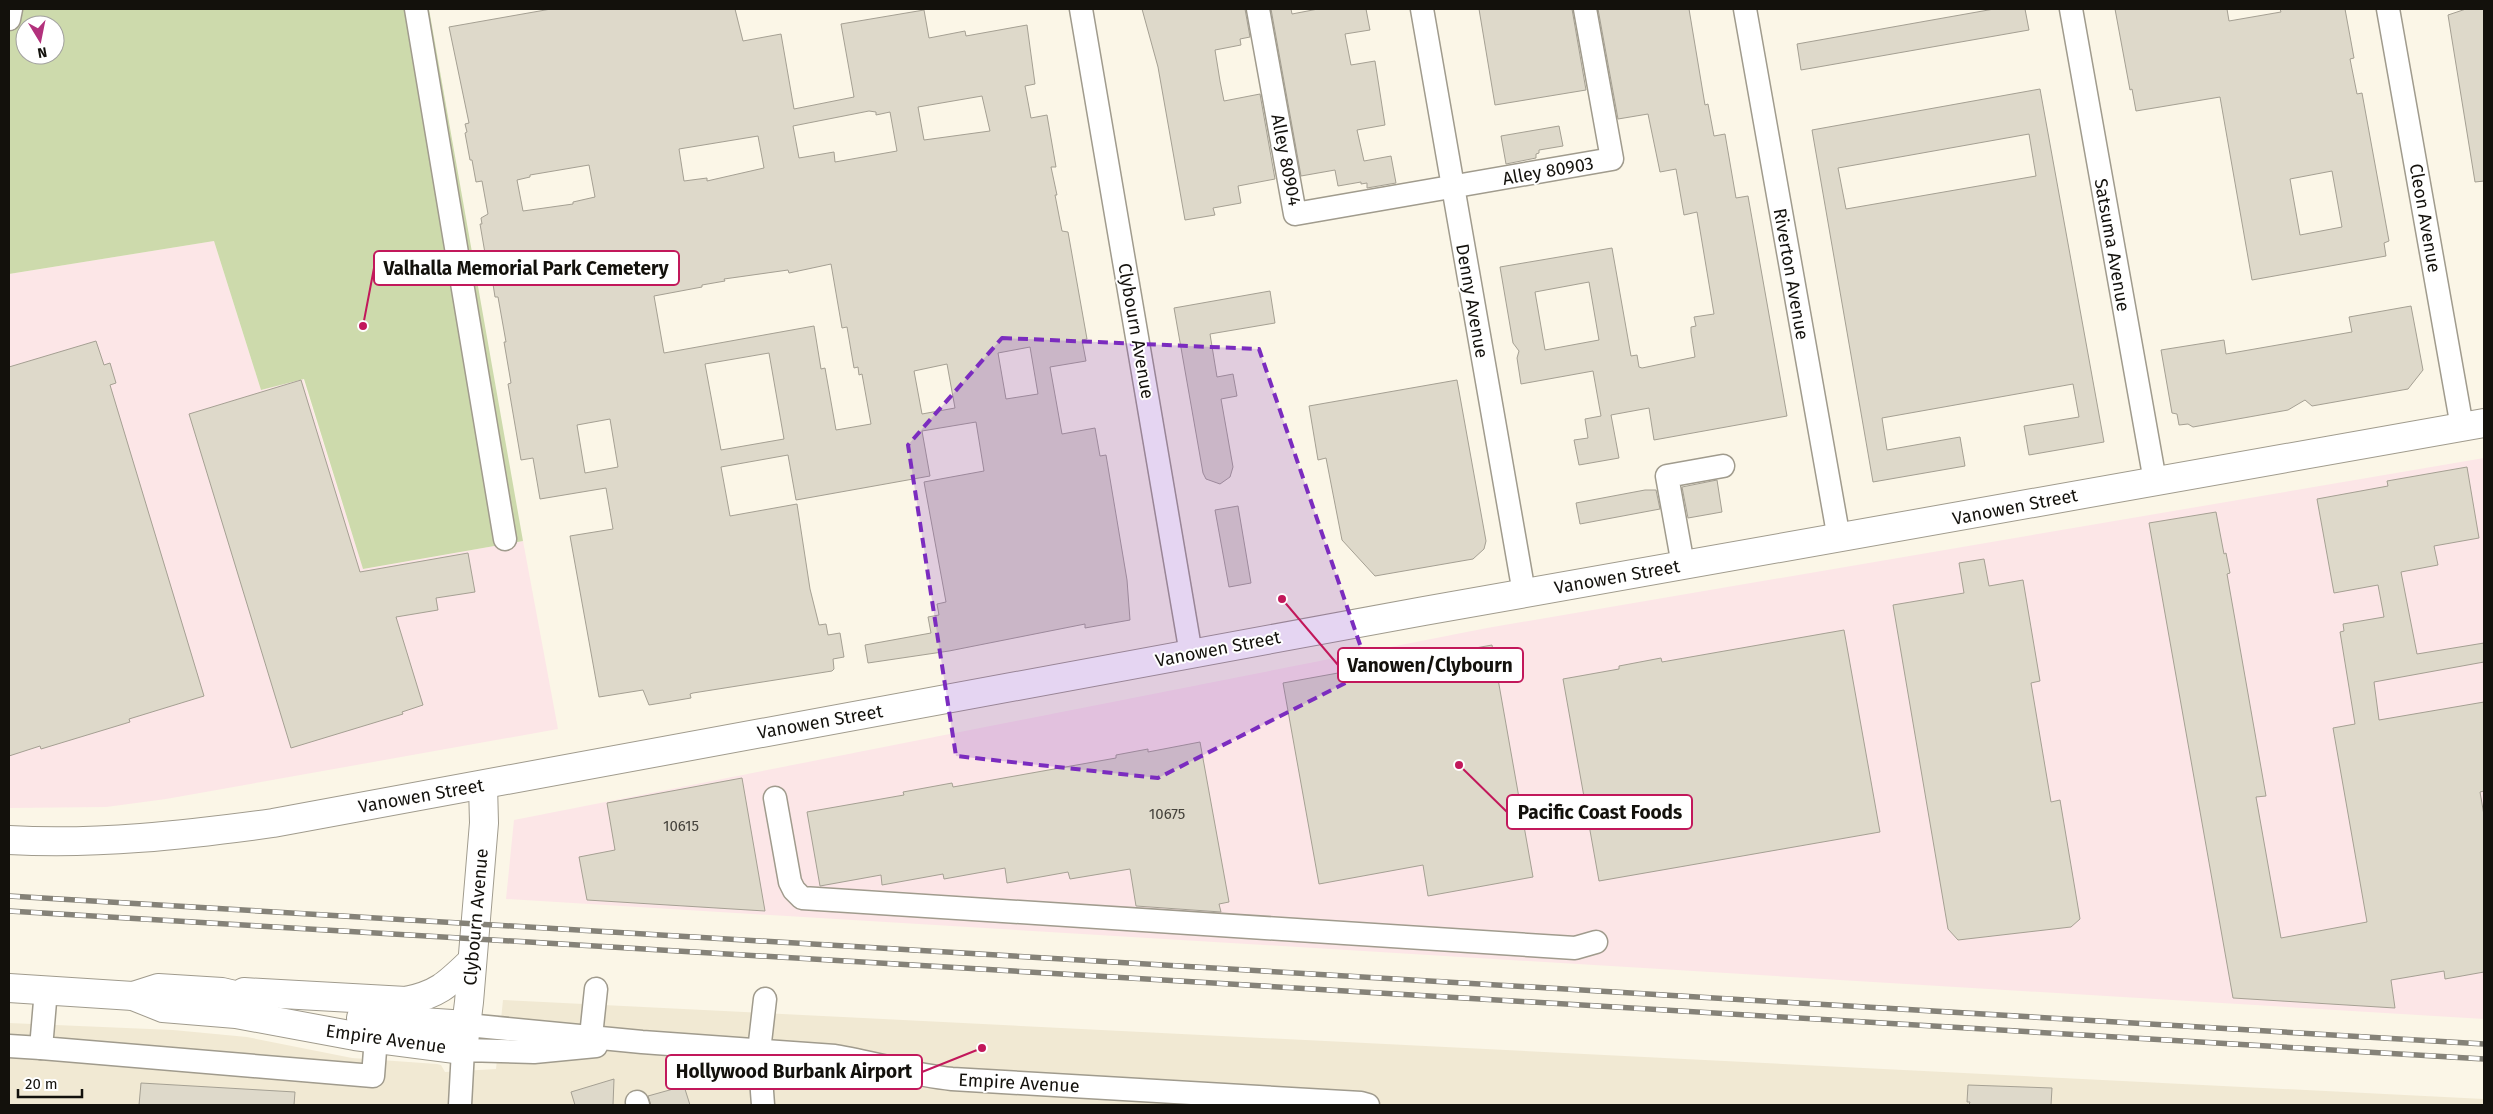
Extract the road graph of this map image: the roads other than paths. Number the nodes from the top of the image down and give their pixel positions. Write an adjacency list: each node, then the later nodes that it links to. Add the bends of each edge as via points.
1 (11, 9): 10 (street)
2 (416, 9): 16 (street)
3 (1081, 9): 19 (street, Clybourn Avenue)
4 (1258, 9): 11 (street, Alley 80904, via 1295,214)
5 (1422, 9): 11 (street, Denny Avenue)
6 (1585, 9): 11 (street, Alley 80903, via 1612,160)
7 (1745, 9): 15 (street, Riverton Avenue)
8 (2071, 9): 14 (street, Satsuma Avenue)
9 (2388, 9): 12 (street, Cleon Avenue)
10 (9, 19)
11 (1452, 188): 18 (street, Denny Avenue)
12 (2473, 425): 14 (main road, Vanowen Street)
13 (1723, 466): 17 (street, via 1667,476)
14 (2155, 481): 15 (main road, Vanowen Street)
15 (1839, 539): 17 (main road, Vanowen Street)
16 (505, 540)
17 (1683, 565): 18 (main road, Vanowen Street)
18 (1524, 594): 19 (main road, Vanowen Street)
19 (1191, 654): 20 (main road, Vanowen Street)
20 (483, 785): 22 (main road, Vanowen Street, via 214,831 87,842); 24 (main road, Clybourn Avenue, via 484,824)
21 (774, 798): 23 (street, via 790,882 802,898 1575,948)
22 (9, 840)
23 (1596, 942)
24 (472, 961): 28 (main road, via 449,983 429,996 406,1001 260,991); 32 (main road, Clybourn Avenue)
25 (9, 988): 27 (main road, Empire Avenue)
26 (596, 989): 31 (street)
27 (46, 990): 29 (main road, Empire Avenue); 36 (street)
28 (222, 992): 29 (main road, Empire Avenue, via 158,988); 32 (main road, Empire Avenue)
29 (133, 996): 33 (main road, Empire Avenue, via 163,1008 236,1014)
30 (765, 999): 37 (street)
31 (591, 1036): 32 (street, Empire Avenue); 34 (street, Empire Avenue)
32 (465, 1037): 33 (main road, Empire Avenue); 34 (street, Empire Avenue, via 534,1052); 38 (street)
33 (376, 1038): 36 (street, via 373,1076)
34 (642, 1042): 37 (street, Empire Avenue)
35 (9, 1046): 36 (street)
36 (41, 1048)
37 (759, 1051): 39 (street); 40 (street, Empire Avenue, via 844,1057 920,1076 952,1079)
38 (460, 1105)
39 (763, 1105)
40 (1368, 1105)

